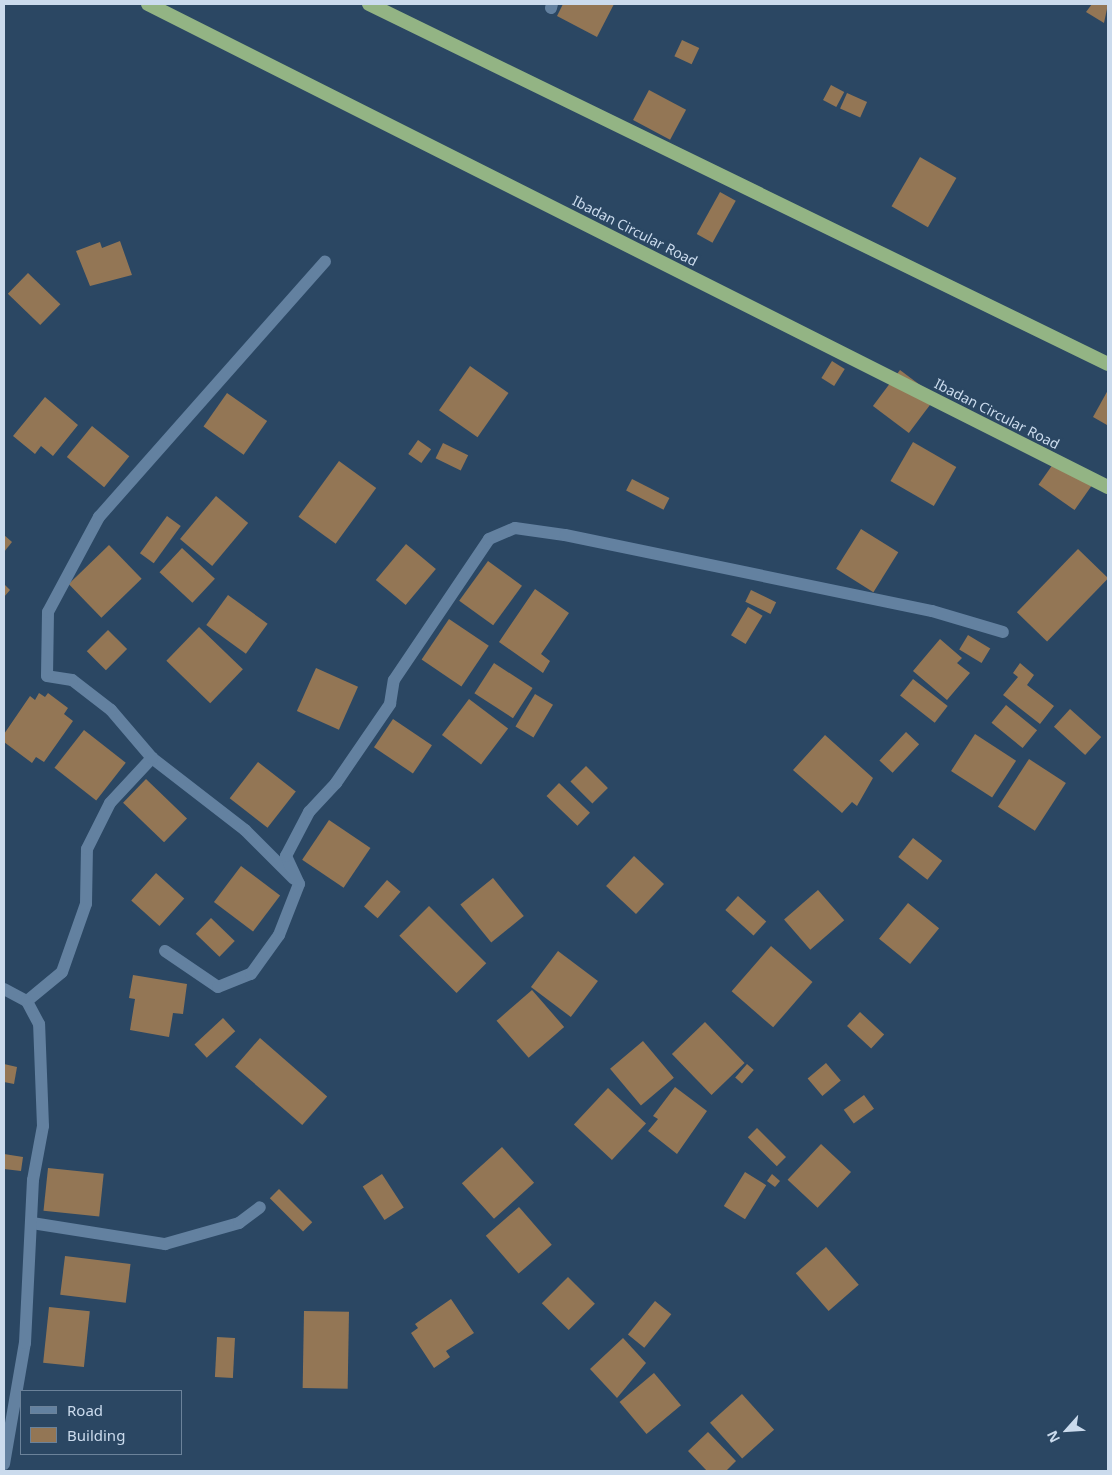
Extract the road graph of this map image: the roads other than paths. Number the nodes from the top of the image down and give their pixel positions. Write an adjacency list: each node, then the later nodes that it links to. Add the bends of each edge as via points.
1 (148, 4): 5 (highway, Ibadan Circular Road)
2 (369, 4): 4 (highway)
3 (325, 262): 7 (street, via 99,517 48,612 47,676 72,680 111,710)
4 (1108, 364)
5 (1108, 487)
6 (1003, 632): 8 (street, via 923,609 565,534 515,528 489,540 394,680 390,704 336,783 309,812 286,856)
7 (152, 758): 8 (street, via 244,830); 11 (street, via 110,803 87,849 86,904 62,972)
8 (299, 884): 9 (street, via 279,935 251,974 218,987)
9 (165, 951)
10 (4, 989): 11 (street)
11 (27, 1000): 13 (street, via 39,1024 44,1068)
12 (260, 1207): 13 (street, via 239,1223 165,1244)
13 (32, 1224): 14 (street, via 25,1343)
14 (4, 1464)

